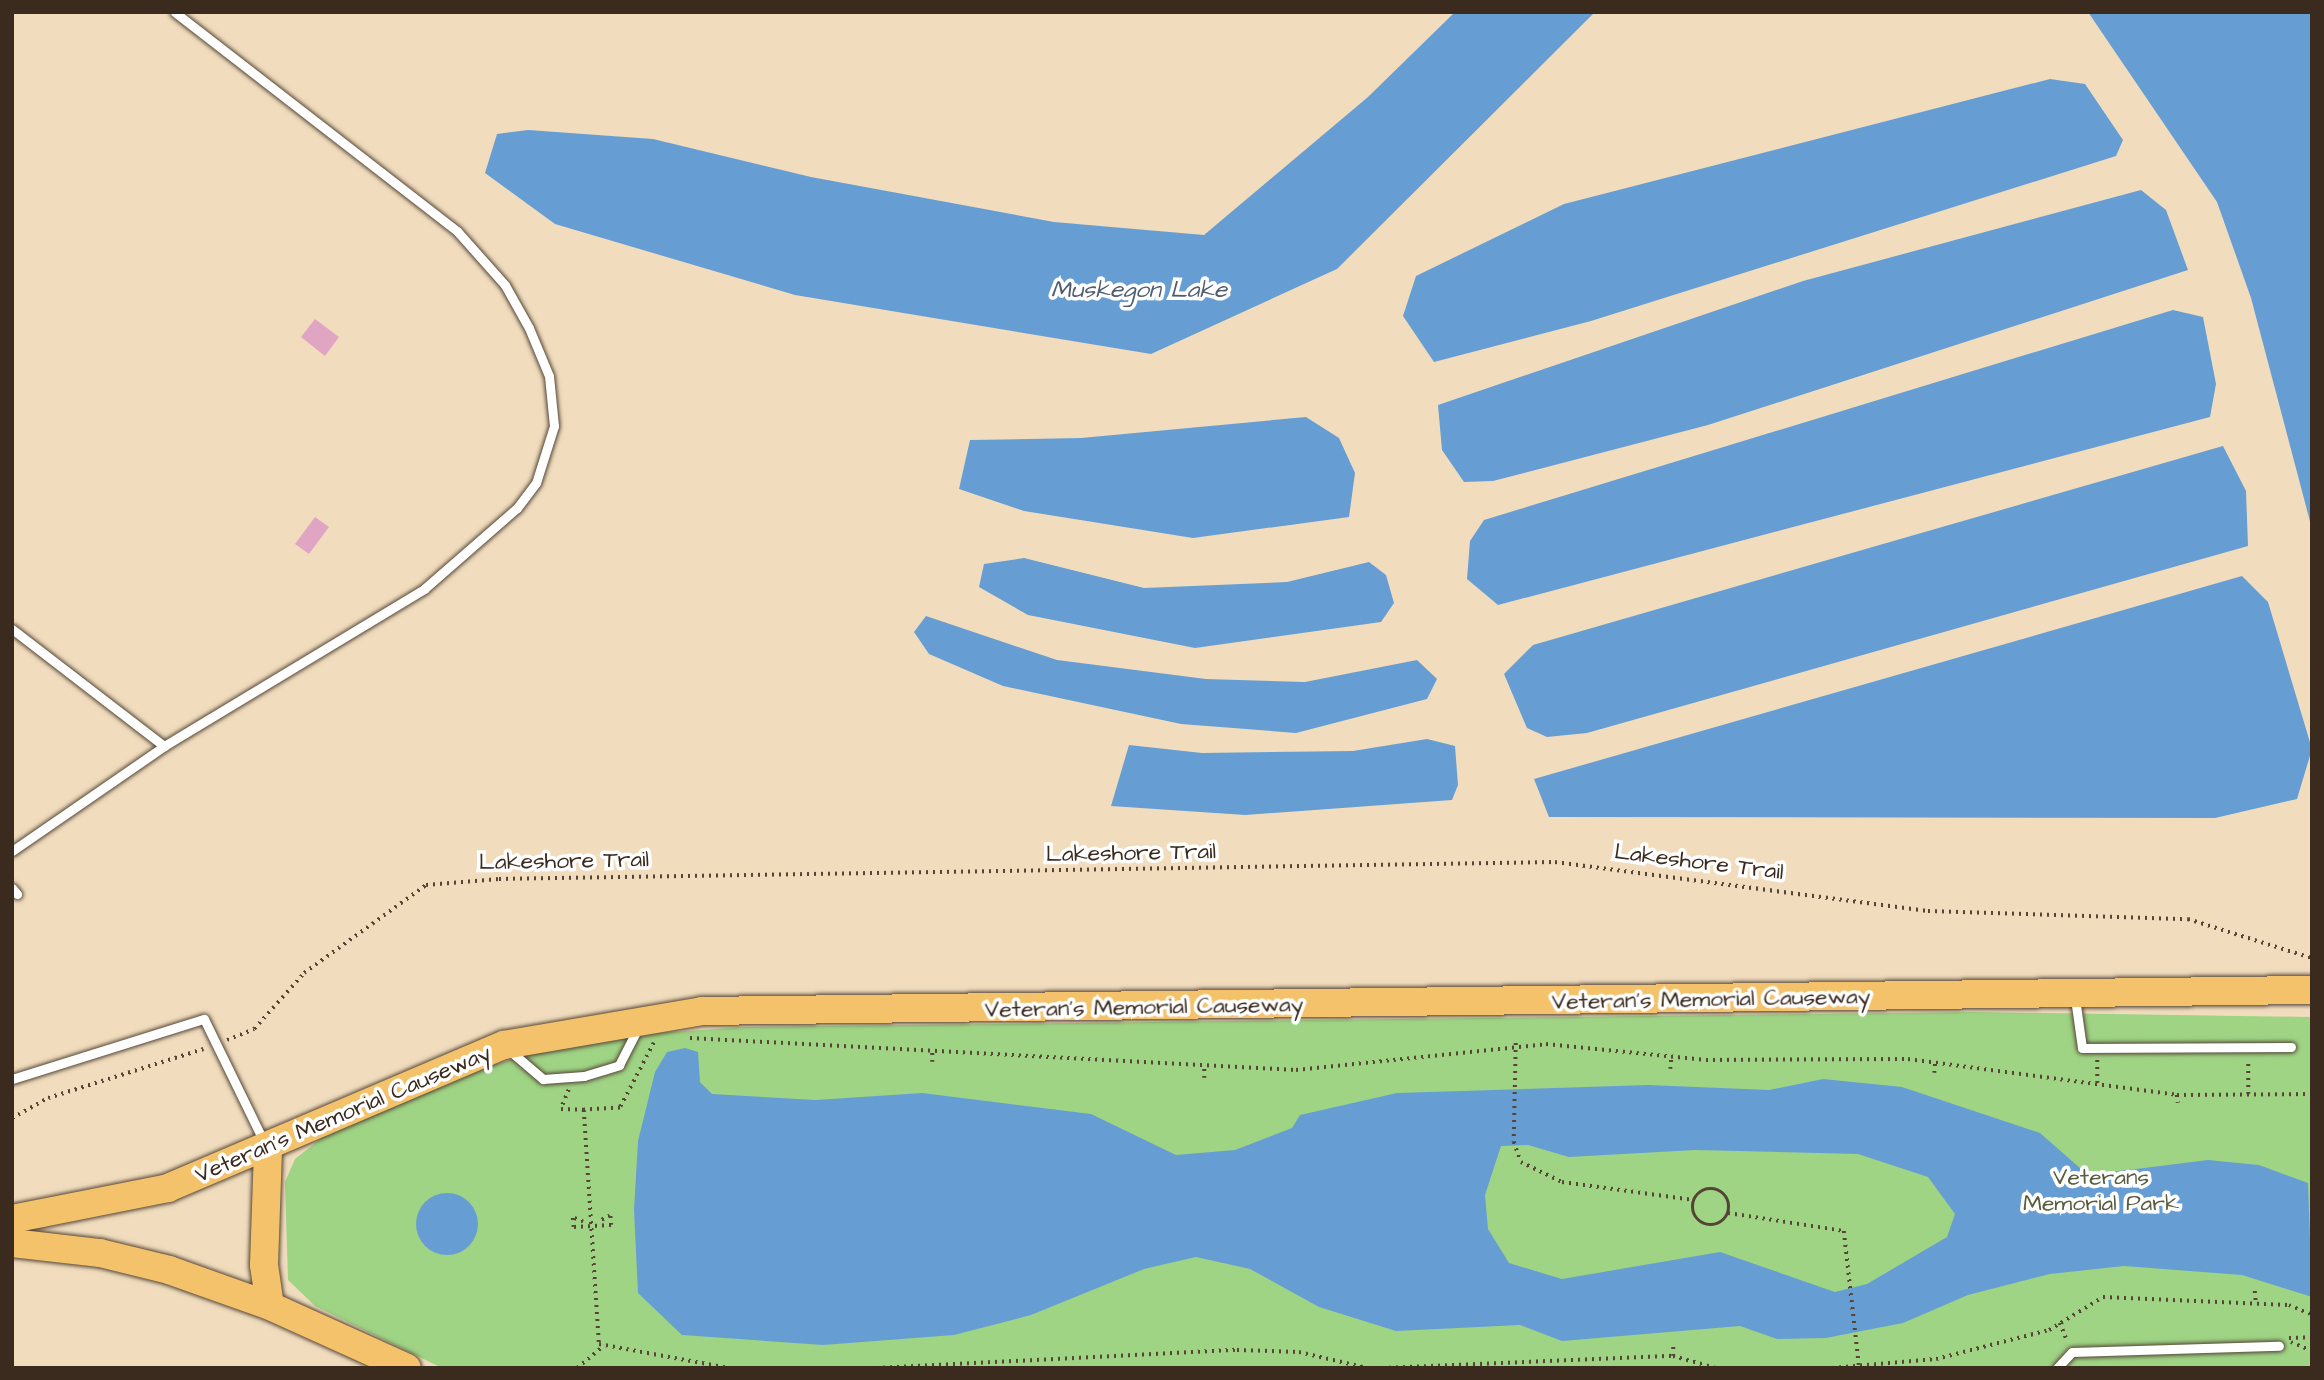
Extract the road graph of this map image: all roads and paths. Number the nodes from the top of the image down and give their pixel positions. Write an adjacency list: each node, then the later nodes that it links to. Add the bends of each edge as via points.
1 (175, 12): 3 (lane, via 457,231 505,285 529,328 550,376 554,426 536,484 484,543 359,633)
2 (12, 629): 3 (lane)
3 (164, 746): 4 (lane)
4 (12, 851)
5 (2312, 958): 11 (path, Lakeshore Trail, via 2188,919 1928,911 1555,862 499,879 426,885 304,973 254,1029)
6 (2312, 990): 7 (main road, Veteran's Memorial Causeway)
7 (2074, 993): 8 (main road, Veteran's Memorial Causeway, via 702,1011); 16 (lane, via 2081,1048)
8 (643, 1018): 13 (main road, Veteran's Memorial Causeway); 24 (lane, via 619,1065)
9 (682, 1039): 17 (path)
10 (668, 1041): 32 (path, via 654,1042 620,1108)
11 (217, 1043): 26 (lane, via 204,1018); 33 (path, Lakeshore Trail, via 48,1098); 34 (lane)
12 (1516, 1043): 18 (path); 21 (path, via 1296,1070); 35 (path, via 1514,1142 1521,1162 1562,1182)
13 (504, 1045): 24 (lane, via 537,1077); 34 (main road, Veteran's Memorial Causeway, via 359,1103)
14 (2248, 1047): 15 (lane); 16 (lane); 28 (path)
15 (2291, 1047)
16 (2095, 1048): 27 (path)
17 (932, 1051): 20 (path); 21 (path)
18 (1671, 1059): 19 (path); 22 (path)
19 (1935, 1061): 23 (path); 27 (path)
20 (932, 1062)
21 (1204, 1067): 25 (path)
22 (1670, 1069)
23 (1934, 1073)
24 (580, 1077): 32 (path, via 559,1100 561,1109)
25 (1204, 1078)
26 (12, 1079)
27 (2097, 1084): 30 (path)
28 (2248, 1094): 29 (path); 30 (path)
29 (2312, 1094)
30 (2177, 1095): 31 (path)
31 (2178, 1103)
32 (584, 1110): 40 (path)
33 (12, 1118)
34 (268, 1150): 37 (main road, Veteran's Memorial Causeway, via 168,1188); 44 (main road, via 264,1265)
35 (1694, 1200): 36 (path, via 1715,1189 1725,1195); 36 (path, via 1694,1214 1704,1224 1717,1224)
36 (1728, 1213): 54 (path, via 1844,1231)
37 (12, 1219)
38 (600, 1221): 40 (path)
39 (583, 1222): 40 (path)
40 (591, 1222): 49 (path, via 599,1344)
41 (12, 1243): 44 (main road, via 100,1253)
42 (2255, 1291): 43 (path)
43 (2256, 1302): 45 (path); 46 (path, via 2103,1297)
44 (270, 1306): 55 (main road)
45 (2312, 1314)
46 (2060, 1323): 52 (path); 54 (path, via 1936,1360)
47 (2312, 1337): 51 (path, via 2282,1338)
48 (1673, 1343): 53 (path)
49 (604, 1345): 56 (path); 57 (path)
50 (2279, 1346): 52 (lane)
51 (2312, 1351)
52 (2072, 1352): 65 (lane)
53 (1672, 1356): 62 (path); 63 (path)
54 (1859, 1365): 64 (path)
55 (407, 1368)
56 (577, 1368)
57 (729, 1368)
58 (775, 1368): 59 (path)
59 (832, 1368)
60 (876, 1368): 61 (path, via 1237,1350 1299,1352)
61 (1367, 1368)
62 (1382, 1368)
63 (1716, 1368)
64 (1832, 1368)
65 (2057, 1368)

